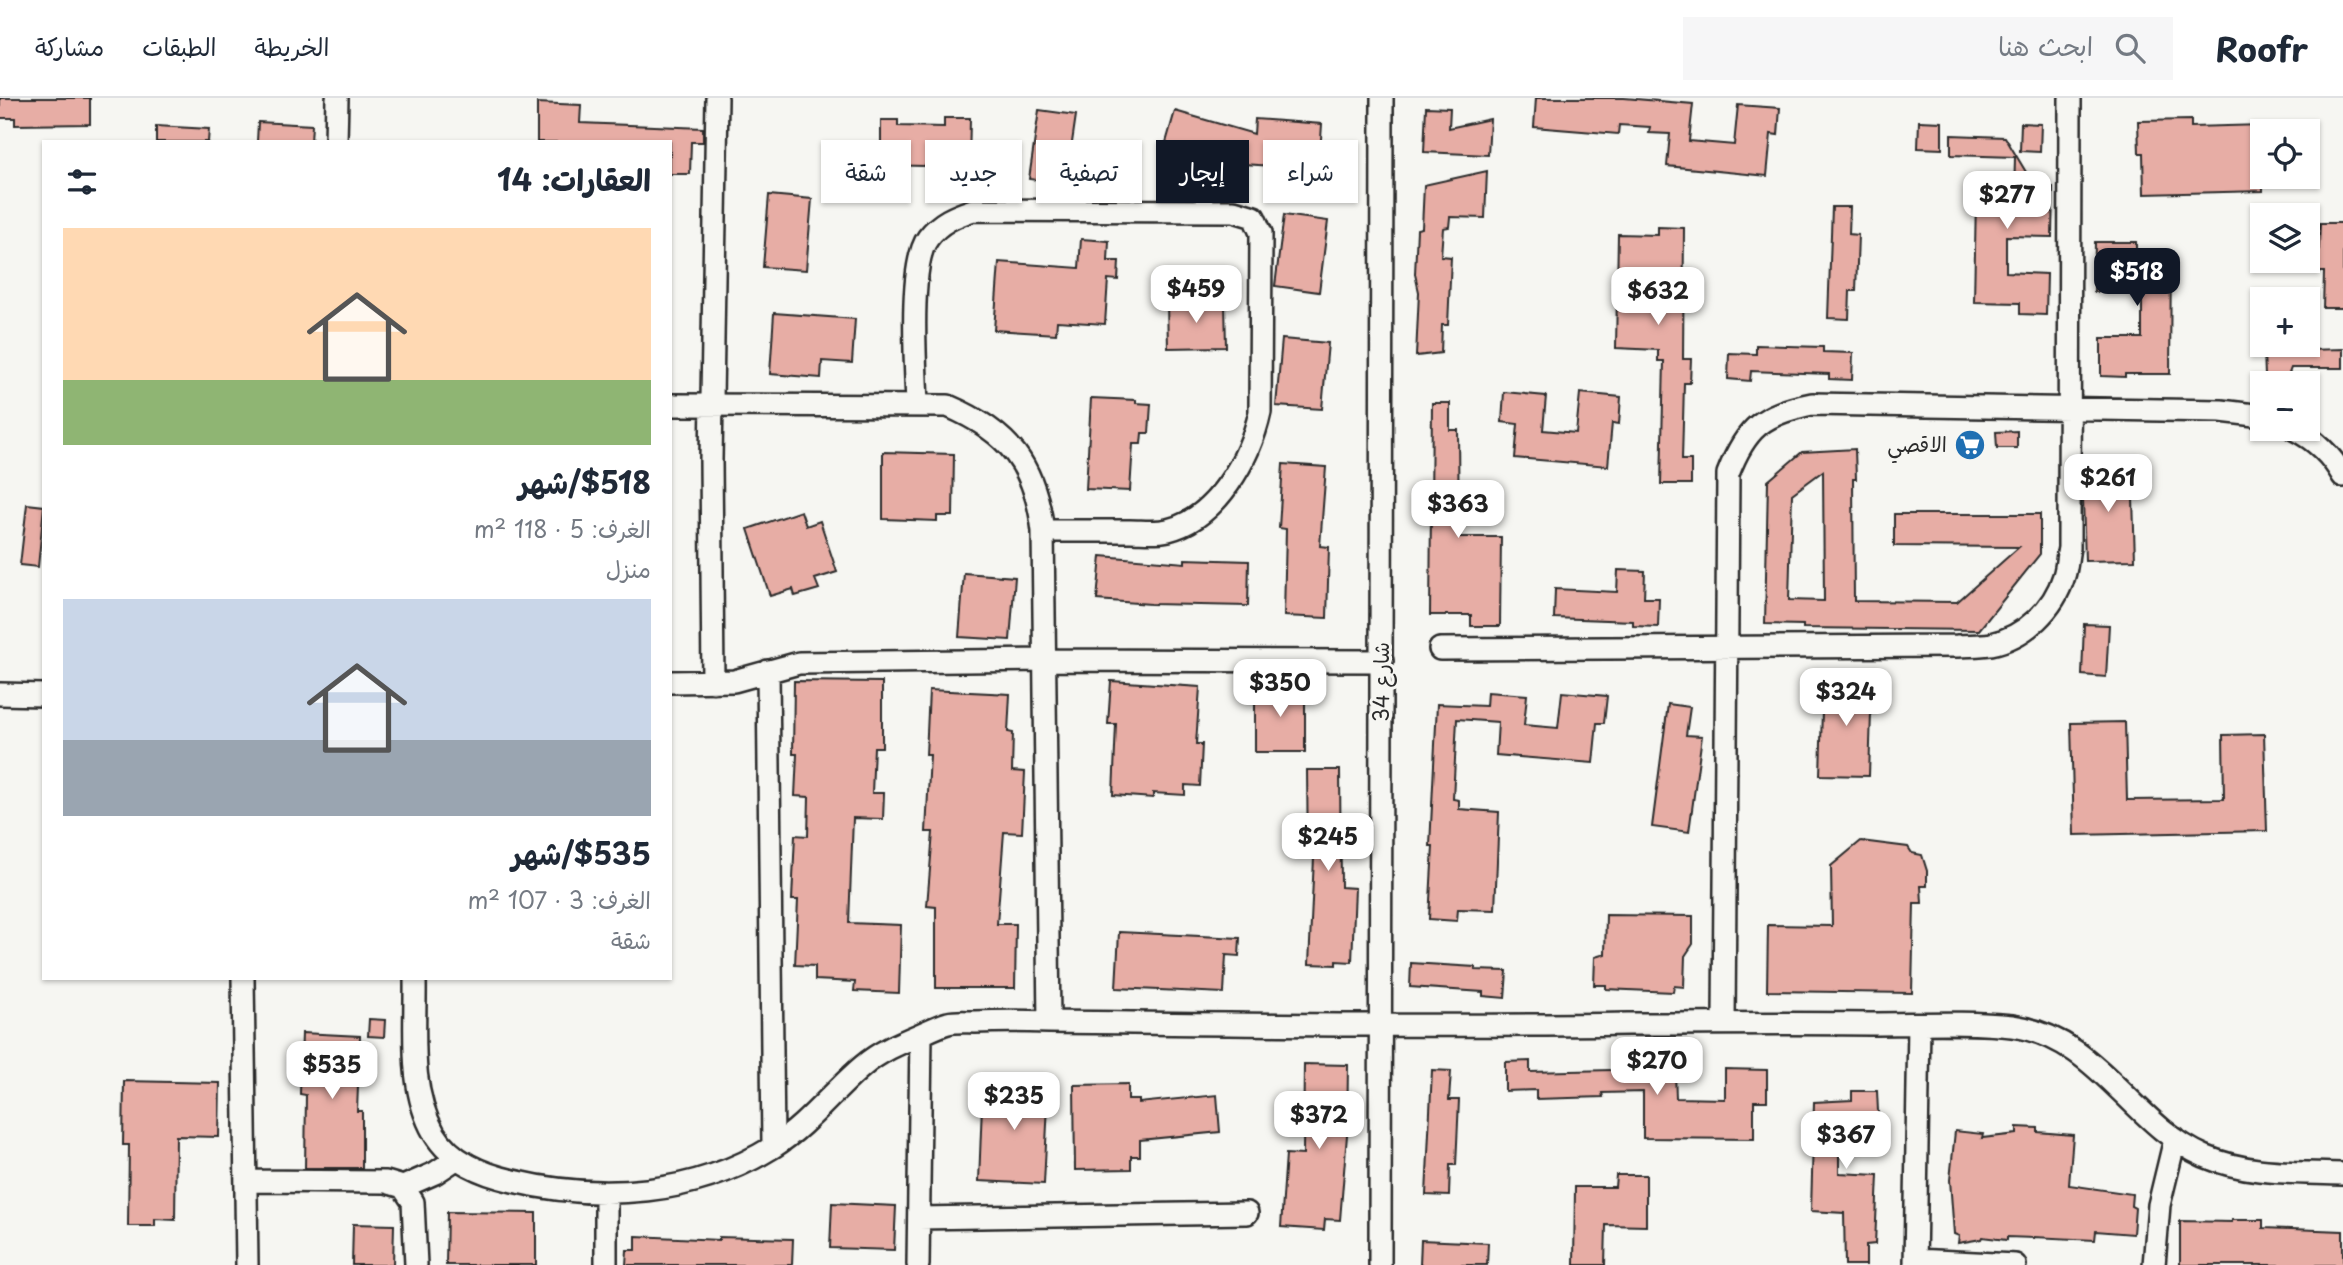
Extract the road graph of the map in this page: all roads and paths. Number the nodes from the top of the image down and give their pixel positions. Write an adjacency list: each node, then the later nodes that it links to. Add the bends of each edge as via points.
1 (337, 98): 5 (street)
2 (716, 98): 7 (street)
3 (1382, 98): 17 (street, شارع 34)
4 (2070, 98): 9 (street)
5 (336, 140)
6 (672, 405): 7 (street)
7 (712, 405): 8 (street); 20 (street)
8 (917, 405): 13 (street, via 948,406 999,435 1031,478); 13 (street, via 917,267 926,240 946,220 973,210 1234,211 1254,217 1261,233 1260,412 1236,473 1206,508 1166,531)
9 (2070, 408): 10 (street); 14 (street, via 2065,575 2037,620 2016,635 1991,644 1958,646); 14 (street, via 1811,404 1783,410 1758,424 1739,447 1728,474)
10 (2250, 414)
11 (2312, 441): 12 (street)
12 (2343, 476)
13 (1044, 531): 16 (street)
14 (1727, 648): 15 (street); 26 (street)
15 (1440, 649)
16 (1045, 660): 17 (street); 18 (street, via 799,663); 25 (street)
17 (1382, 661): 28 (street, شارع 34)
18 (768, 671): 20 (street); 31 (street)
19 (672, 682): 20 (street)
20 (713, 682)
21 (0, 694): 22 (street)
22 (42, 695)
23 (243, 980): 34 (street)
24 (415, 980): 32 (street, via 416,1079 422,1109 436,1136)
25 (1049, 1022): 28 (street); 29 (street, via 949,1023)
26 (1724, 1023): 27 (street); 28 (street)
27 (1919, 1024): 30 (street, via 2012,1026 2060,1041 2082,1054); 39 (street)
28 (1381, 1025): 44 (street, شارع 34)
29 (921, 1034): 31 (street, via 866,1063); 38 (street)
30 (2175, 1139): 33 (street, via 2230,1166 2261,1172); 46 (street, via 2159,1205)
31 (774, 1146): 36 (street, via 704,1178)
32 (456, 1159): 35 (street); 36 (street, via 514,1181)
33 (2343, 1174)
34 (246, 1181): 35 (street, via 386,1182); 40 (street)
35 (403, 1187): 41 (street, via 414,1202)
36 (606, 1194): 42 (street)
37 (1247, 1213): 38 (street)
38 (919, 1218): 43 (street)
39 (1915, 1263): 45 (street)
40 (247, 1265)
41 (416, 1265)
42 (606, 1265)
43 (918, 1265)
44 (1380, 1265)
45 (2015, 1265)
46 (2154, 1265)

